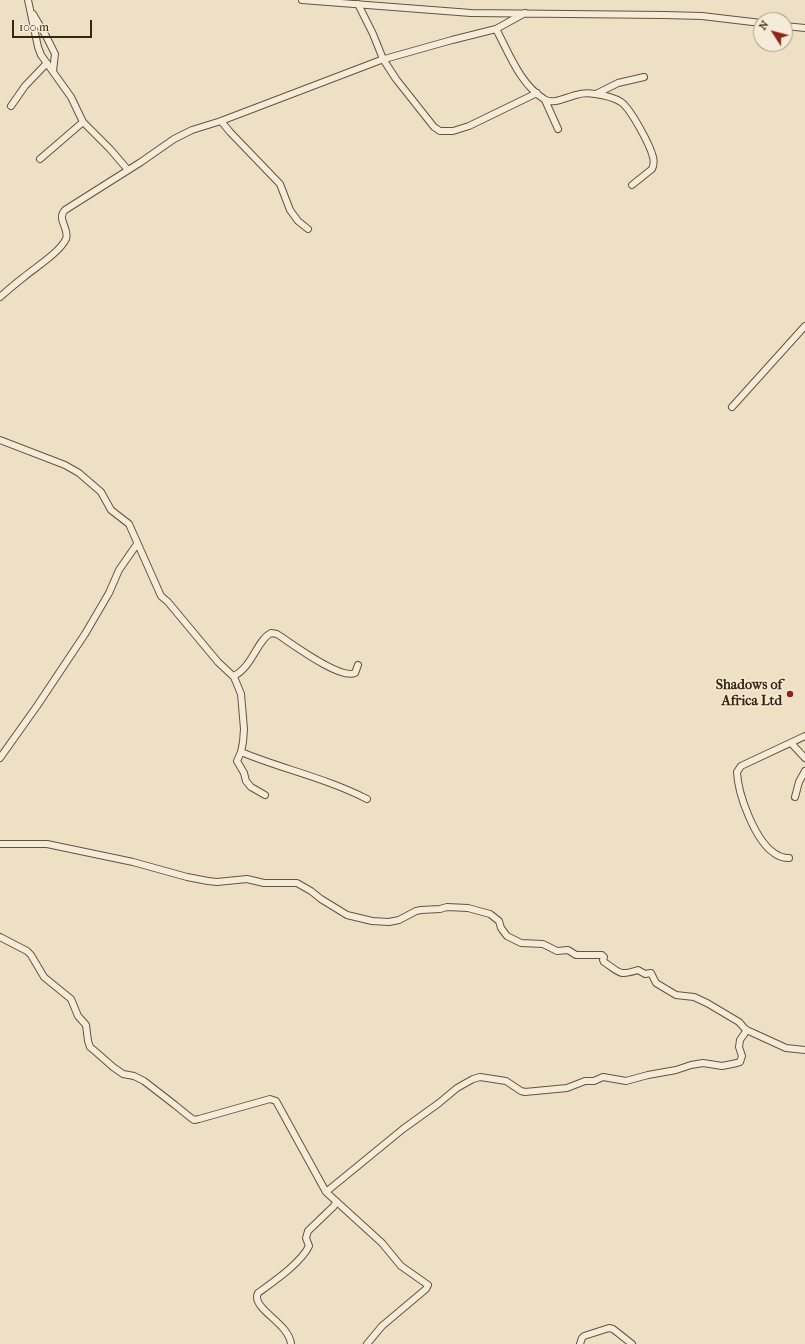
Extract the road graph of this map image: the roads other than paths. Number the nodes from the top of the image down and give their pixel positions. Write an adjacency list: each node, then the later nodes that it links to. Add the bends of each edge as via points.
1 (28, 0): 4 (street)
2 (302, 0): 3 (street)
3 (358, 4): 5 (street, via 471,14); 10 (street)
4 (29, 8): 11 (street, via 39,52); 12 (street, via 55,54)
5 (526, 13): 6 (street, via 702,16); 9 (street)
6 (753, 22)
7 (793, 27): 8 (street)
8 (805, 28)
9 (496, 29): 10 (street); 14 (street, via 525,82)
10 (384, 59): 14 (street, via 396,79 440,131 453,131 469,126); 18 (street)
11 (47, 62): 12 (street); 17 (street, via 25,86)
12 (53, 71): 19 (street, via 72,97)
13 (644, 77): 15 (street, via 618,83)
14 (537, 94): 16 (street)
15 (596, 94): 16 (street, via 580,94 554,101); 23 (street, via 617,100 625,106 652,154 652,169)
16 (545, 100): 20 (street)
17 (12, 106)
18 (221, 121): 22 (street, via 184,134); 24 (street, via 280,184 290,210)
19 (83, 122): 21 (street); 22 (street)
20 (558, 129)
21 (40, 159)
22 (128, 170): 25 (street, via 65,210 62,217 68,232 62,245)
23 (632, 185)
24 (308, 229)
25 (0, 297)
26 (805, 326): 27 (street)
27 (732, 407)
28 (0, 440): 29 (street, via 65,465 78,473 101,492 114,513 128,522)
29 (137, 544): 31 (street, via 161,596 218,662); 35 (street, via 119,570 85,634)
30 (358, 665): 31 (street, via 355,673 350,675 329,668 277,634 271,633 244,668)
31 (234, 676): 34 (street, via 241,694)
32 (805, 736): 33 (street)
33 (791, 743): 36 (street); 42 (street, via 741,766 737,772 742,799 757,832 775,854)
34 (241, 752): 38 (street, via 237,761 246,781); 40 (street, via 328,782)
35 (0, 758)
36 (805, 758)
37 (805, 771): 39 (street)
38 (265, 794)
39 (795, 796)
40 (367, 799)
41 (0, 844): 44 (street, via 47,844 218,882 247,879 264,883 297,883 347,915 372,921 394,921 406,918 416,911 447,907 468,908 490,914 499,920 506,936 512,940 524,944 543,944 557,951 602,955 604,962 620,973 638,970 645,974 651,973 656,983 672,993 707,1003 739,1022)
42 (789, 858)
43 (0, 937): 46 (street, via 27,951 44,977 71,999 78,1016 86,1025 90,1047 123,1074 144,1081 190,1118 199,1119 270,1099 275,1100)
44 (747, 1030): 45 (street, via 786,1048); 46 (street, via 739,1044 741,1059 730,1065 703,1063 626,1081 603,1077 567,1088 525,1092 506,1081 480,1077 473,1079 404,1128)
45 (805, 1051)
46 (326, 1192): 47 (street)
47 (336, 1202): 48 (street, via 308,1231 306,1238 309,1246 306,1252 257,1296 258,1303 286,1331); 49 (street, via 382,1243 401,1266 428,1285 426,1290 382,1326)
48 (291, 1344)
49 (367, 1344)
50 (580, 1344): 51 (street, via 584,1336 609,1328)
51 (632, 1344)

